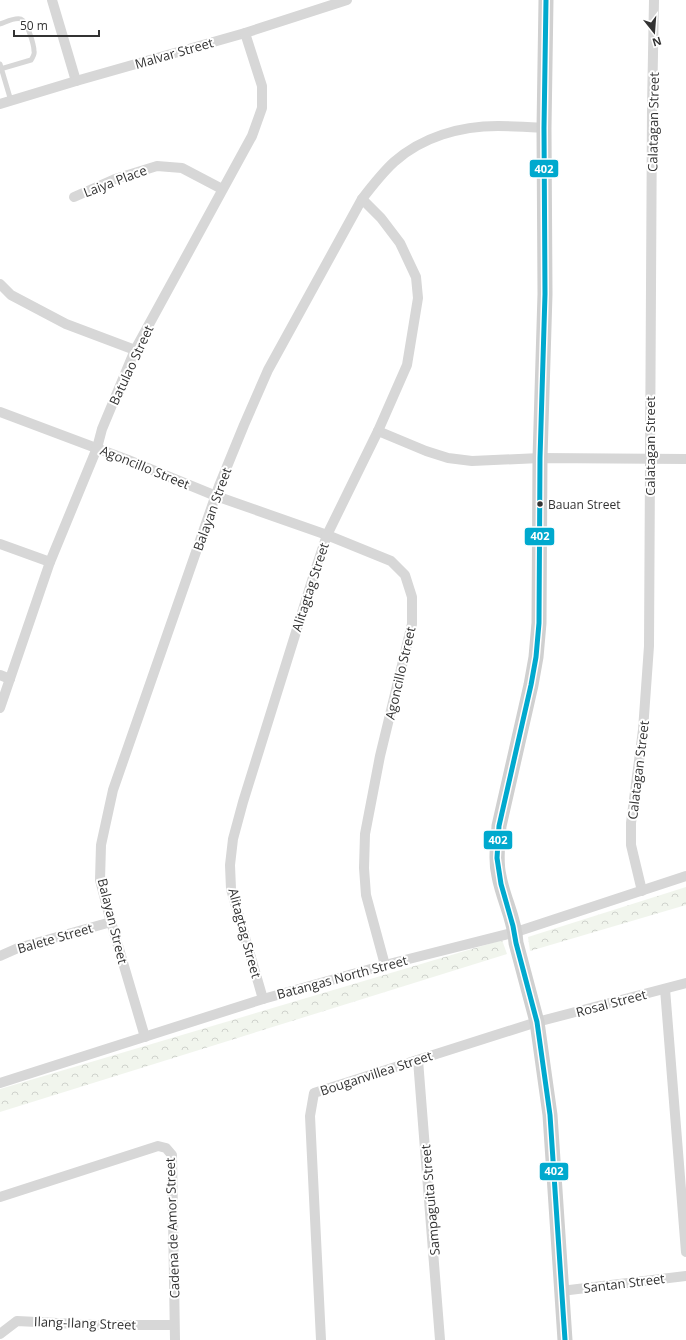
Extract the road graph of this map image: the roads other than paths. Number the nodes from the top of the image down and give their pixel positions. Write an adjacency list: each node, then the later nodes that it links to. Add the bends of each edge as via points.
1 (52, 0): 8 (street)
2 (347, 0): 6 (street, Malvar Street)
3 (546, 0): 11 (street)
4 (654, 0): 22 (street, Calatagan Street)
5 (0, 24): 7 (lane, via 20,18 24,20 34,56 31,60)
6 (244, 33): 8 (street, Malvar Street); 12 (street, Batulao Street, via 262,86 262,108 252,136)
7 (0, 68): 9 (lane)
8 (76, 81): 9 (street, Malvar Street)
9 (10, 101): 10 (street, Malvar Street)
10 (0, 104)
11 (544, 128): 14 (street, Balayan Street, via 497,126 454,131 421,143 394,162); 20 (street, via 545,294)
12 (222, 189): 13 (street, Laiya Place, via 182,168 156,166 115,178); 16 (street, Batulao Street)
13 (74, 197)
14 (362, 199): 18 (street, Alitagtag Street, via 400,243 416,277 418,298 407,365); 23 (street, Balayan Street, via 268,370)
15 (0, 284): 16 (street, via 11,295 66,324)
16 (135, 350): 19 (street, Batulao Street, via 102,429)
17 (0, 412): 19 (street, Agoncillo Street)
18 (378, 431): 20 (street, via 448,458); 24 (street, Alitagtag Street)
19 (97, 448): 23 (street, Agoncillo Street); 26 (street, Batulao Street)
20 (540, 458): 22 (street); 32 (street, via 539,623 536,656 499,826 497,849 498,876)
21 (686, 458): 22 (street)
22 (650, 459): 30 (street, Calatagan Street, via 649,646 643,730 631,823 631,844)
23 (216, 496): 24 (street, Agoncillo Street); 31 (street, Balayan Street, via 113,790 101,845 100,880)
24 (327, 535): 34 (street, Agoncillo Street, via 391,561 405,575 412,598 412,624 380,756 365,834 366,895); 37 (street, Alitagtag Street, via 233,839 231,889)
25 (0, 544): 26 (street)
26 (50, 562): 27 (street, Batulao Street)
27 (5, 677): 28 (street, Batulao Street)
28 (0, 708)
29 (686, 876): 30 (street, Batangas North Street)
30 (642, 891): 32 (street, Batangas North Street)
31 (111, 922): 33 (street, Balete Street, via 18,948); 39 (street, Balayan Street)
32 (516, 932): 34 (street, Batangas North Street); 38 (street, via 516,942)
33 (0, 956)
34 (385, 965): 37 (street, Batangas North Street)
35 (686, 983): 36 (street, Rosal Street)
36 (665, 989): 38 (street, Rosal Street); 43 (street)
37 (263, 999): 39 (street, Batangas North Street)
38 (537, 1022): 40 (street, Bouganvillea Street); 45 (street, via 550,1114)
39 (145, 1037): 41 (street, Batangas North Street)
40 (418, 1060): 49 (street, Bouganvillea Street, via 314,1093 310,1116); 50 (street, Sampaguita Street)
41 (0, 1083)
42 (0, 1197): 46 (street, Cadena de Amor Street, via 158,1146 166,1148 172,1156)
43 (686, 1252)
44 (686, 1276): 45 (street, Santan Street)
45 (561, 1291): 51 (street)
46 (174, 1325): 47 (street, Ilang-Ilang Street, via 17,1321); 48 (street, Cadena de Amor Street)
47 (0, 1334)
48 (175, 1340)
49 (321, 1340)
50 (440, 1340)
51 (565, 1340)

